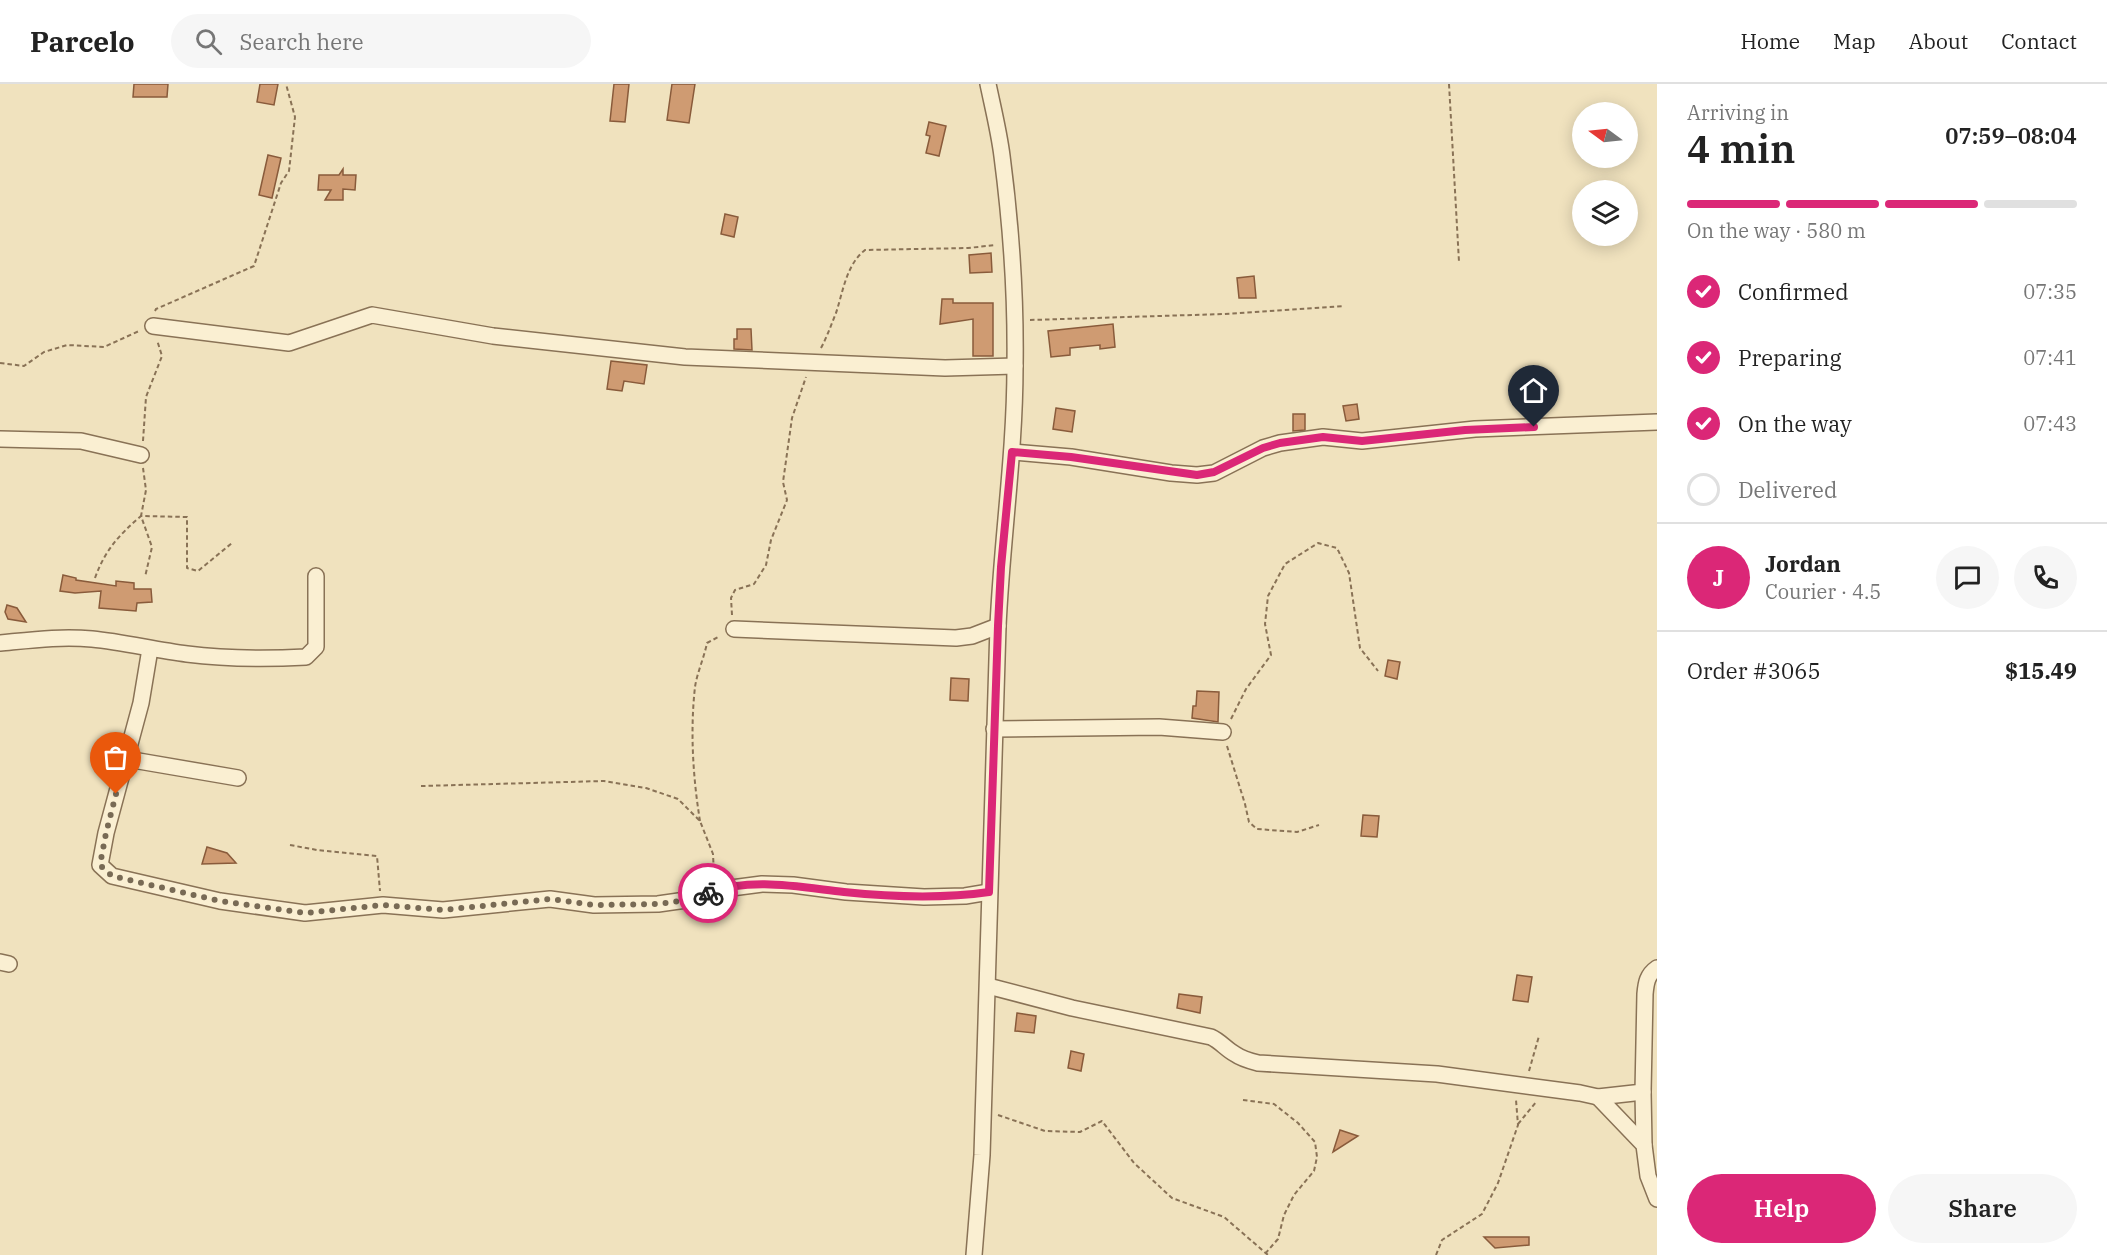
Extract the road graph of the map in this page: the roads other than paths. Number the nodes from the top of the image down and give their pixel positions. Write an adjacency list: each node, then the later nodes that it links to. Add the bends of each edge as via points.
1 (988, 84): 3 (street, via 1002,154 1011,243)
2 (153, 326): 3 (street, via 289,343 372,315 494,336 686,357 945,368)
3 (1015, 366): 6 (street)
4 (1657, 422): 6 (street, via 1475,429 1362,441 1323,437 1263,448 1214,472 1197,475)
5 (0, 439): 7 (street, via 81,441)
6 (1012, 452): 9 (street)
7 (141, 455)
8 (316, 576): 12 (street, via 316,647 306,657 211,656)
9 (998, 626): 10 (street, via 956,639); 13 (street)
10 (734, 629)
11 (0, 643): 12 (street, via 92,639)
12 (150, 649): 15 (street)
13 (994, 729): 14 (street, via 1159,727); 17 (street)
14 (1223, 732)
15 (127, 759): 16 (street); 17 (street, via 100,865 112,876 220,901 305,913 383,905 443,910 550,899 628,906 686,900 716,890 762,884 924,897)
16 (238, 778)
17 (989, 892): 19 (street)
18 (1657, 968): 20 (street, via 1646,981)
19 (988, 986): 21 (street, via 1211,1037 1234,1054 1258,1063 1437,1074); 24 (street)
20 (1643, 1092): 21 (street); 22 (street)
21 (1598, 1097): 22 (street)
22 (1644, 1145): 23 (street, via 1648,1176)
23 (1657, 1199)
24 (974, 1255)

